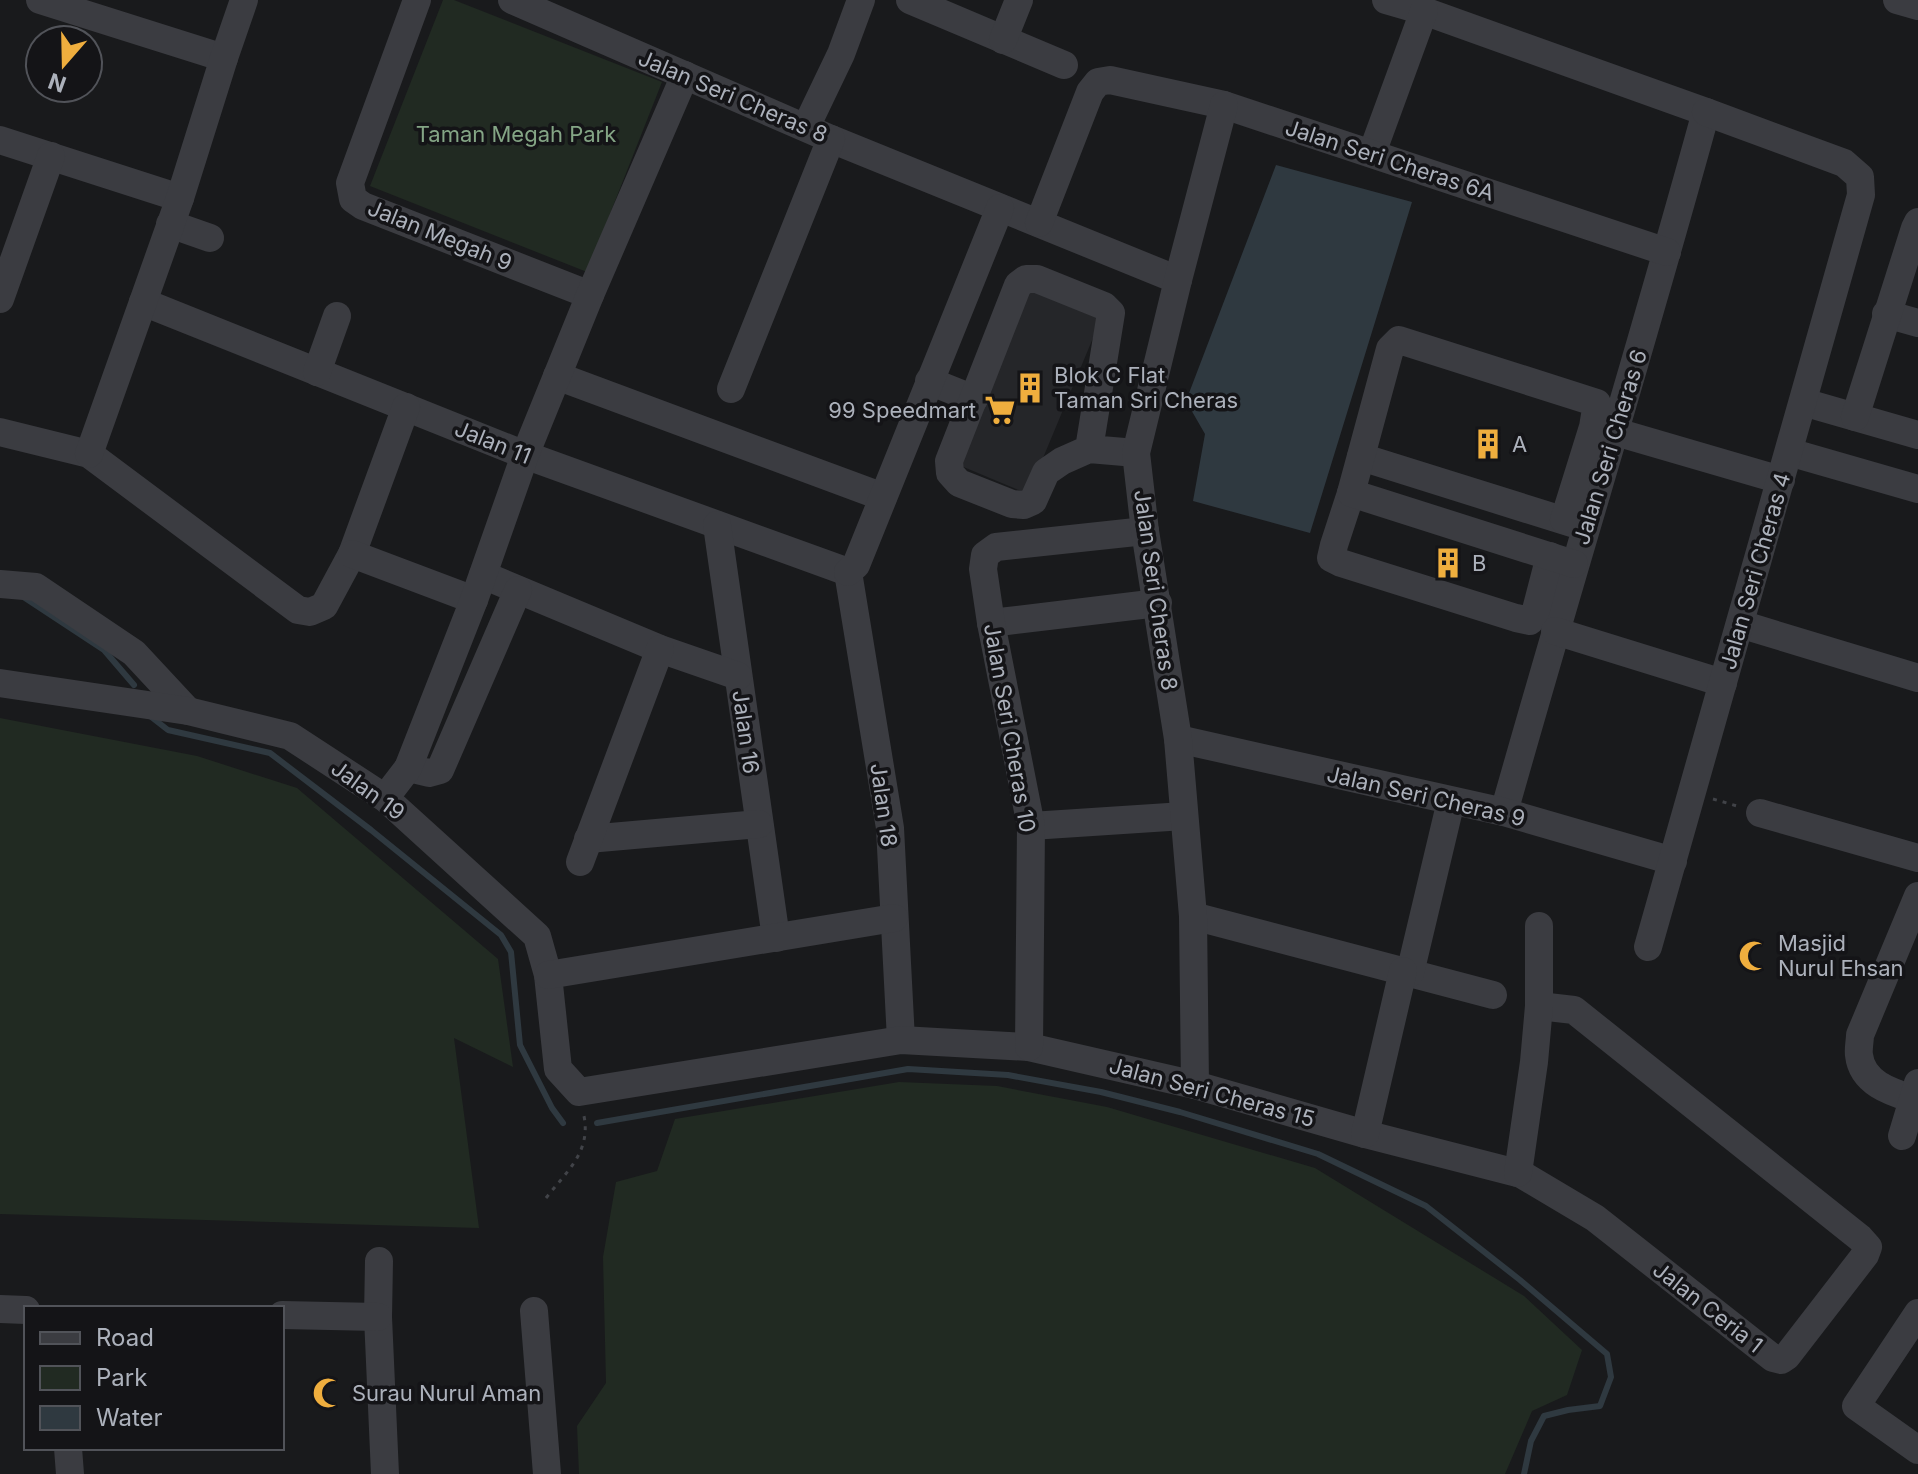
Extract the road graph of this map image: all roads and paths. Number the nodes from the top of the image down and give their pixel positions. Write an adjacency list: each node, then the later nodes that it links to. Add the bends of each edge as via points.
1 (40, 0): 13 (street)
2 (244, 0): 13 (street)
3 (417, 0): 29 (street, Jalan Megah 9, via 350,183 353,199)
4 (512, 0): 15 (street, Jalan Seri Cheras 8)
5 (861, 0): 18 (street)
6 (910, 0): 12 (street)
7 (1019, 0): 12 (street)
8 (1386, 0): 11 (street)
9 (1897, 0): 10 (street)
10 (1918, 6)
11 (1424, 11): 17 (street); 20 (street)
12 (1003, 40): 14 (street)
13 (224, 58): 23 (street)
14 (1064, 65)
15 (685, 75): 18 (street, Jalan Seri Cheras 8); 29 (street)
16 (1224, 105): 20 (street, Jalan Seri Cheras 6A); 25 (street, Jalan Seri Cheras 6A, via 1110,80 1098,82); 28 (street, Jalan Seri Cheras 8)
17 (1706, 112): 27 (street, Jalan Seri Cheras 6); 40 (street, Jalan Seri Cheras 4, via 1844,163 1860,177 1861,195)
18 (818, 133): 22 (street, Jalan Seri Cheras 8); 38 (street)
19 (0, 140): 21 (street)
20 (1372, 153): 27 (street, Jalan Seri Cheras 6A)
21 (51, 156): 23 (street); 30 (street)
22 (1000, 208): 25 (street, Jalan Seri Cheras 8); 37 (street)
23 (175, 211): 26 (street); 31 (street)
24 (1918, 222): 32 (street)
25 (1039, 223): 28 (street, Jalan Seri Cheras 8)
26 (210, 238)
27 (1667, 252): 44 (street, Jalan Seri Cheras 6)
28 (1178, 280): 48 (street, Jalan Seri Cheras 8)
29 (590, 295): 36 (street)
30 (0, 299)
31 (143, 302): 35 (street, Jalan 11); 49 (street)
32 (1886, 314): 34 (street); 42 (street)
33 (337, 316): 35 (street)
34 (1918, 323)
35 (317, 372): 41 (street, Jalan 11)
36 (557, 376): 50 (street); 55 (street)
37 (929, 381): 39 (street); 55 (street)
38 (731, 389)
39 (974, 399): 46 (street, via 949,461 950,473 959,483 1024,505 1033,501 1046,472); 46 (street, via 1018,285 1026,279 1104,306 1111,313)
40 (1803, 402): 42 (street); 47 (street, Jalan Seri Cheras 4)
41 (406, 407): 50 (street, Jalan 11); 59 (street)
42 (1855, 417): 45 (street)
43 (0, 432): 49 (street)
44 (1616, 432): 52 (street); 56 (street, Jalan Seri Cheras 6)
45 (1918, 435)
46 (1089, 449): 48 (street)
47 (1789, 452): 52 (street, Jalan Seri Cheras 4); 53 (street)
48 (1136, 453): 58 (street, Jalan Seri Cheras 8)
49 (89, 454): 59 (street, via 298,610 324,606)
50 (525, 455): 57 (street, Jalan 11); 63 (street)
51 (1361, 457): 54 (street); 56 (street); 56 (street, via 1390,349 1399,340 1454,357 1597,403)
52 (1781, 480): 67 (street, Jalan Seri Cheras 4)
53 (1918, 489)
54 (1351, 493): 60 (street); 60 (street, via 1331,558 1516,618 1530,621)
55 (883, 497): 61 (street, via 856,565)
56 (1575, 524): 60 (street, Jalan Seri Cheras 6)
57 (717, 525): 61 (street, Jalan 11); 70 (street, Jalan 16)
58 (1145, 531): 65 (street, Jalan Seri Cheras 8); 66 (street, Jalan Seri Cheras 10, via 996,547 985,555 983,569)
59 (352, 554): 63 (street)
60 (1562, 560): 68 (street, Jalan Seri Cheras 6)
61 (848, 572): 89 (street, Jalan 18, via 890,828)
62 (0, 584): 74 (street, via 36,587 134,653)
63 (478, 588): 64 (street); 76 (street)
64 (518, 590): 69 (street); 76 (street, via 440,770)
65 (1158, 603): 66 (street); 75 (street, Jalan Seri Cheras 8)
66 (991, 623): 84 (street, Jalan Seri Cheras 10)
67 (1740, 624): 71 (street); 73 (street, Jalan Seri Cheras 4)
68 (1555, 631): 73 (street); 80 (street, Jalan Seri Cheras 6)
69 (660, 649): 70 (street); 83 (street, via 584,850)
70 (738, 676): 83 (street, Jalan 16)
71 (1918, 678)
72 (0, 683): 74 (street, Jalan 19)
73 (1723, 683): 77 (street, Jalan Seri Cheras 4)
74 (188, 711): 78 (street, Jalan 19, via 290,736)
75 (1178, 739): 79 (street, Jalan Seri Cheras 9); 82 (street, Jalan Seri Cheras 8)
76 (408, 768): 78 (street)
77 (1692, 793): 81 (path); 86 (street, Jalan Seri Cheras 4)
78 (385, 798): 94 (street, Jalan 19, via 537,936)
79 (1451, 801): 80 (street, Jalan Seri Cheras 9); 93 (street)
80 (1504, 812): 86 (street, Jalan Seri Cheras 9)
81 (1760, 813): 85 (street)
82 (1184, 816): 84 (street); 88 (street, Jalan Seri Cheras 8)
83 (759, 824): 91 (street, Jalan 16)
84 (1031, 826): 98 (street, Jalan Seri Cheras 10)
85 (1918, 858)
86 (1673, 861): 92 (street, Jalan Seri Cheras 4)
87 (1918, 896): 100 (street, via 1860,1035 1859,1057 1868,1076 1886,1091)
88 (1193, 916): 93 (street); 99 (street, Jalan Seri Cheras 8)
89 (894, 918): 91 (street); 97 (street, Jalan 18)
90 (1539, 926): 96 (street)
91 (776, 938): 94 (street)
92 (1648, 947)
93 (1406, 972): 95 (street); 102 (street)
94 (548, 975): 101 (street, Jalan 19, via 558,1069)
95 (1493, 995)
96 (1539, 1006): 104 (street); 104 (street, Jalan Ceria 1, via 1574,1010 1868,1247 1781,1360 1595,1218)
97 (901, 1040): 98 (street, Jalan Seri Cheras 15); 101 (street, Jalan Seri Cheras 15)
98 (1029, 1047): 99 (street, Jalan Seri Cheras 15)
99 (1195, 1085): 102 (street, Jalan Seri Cheras 15)
100 (1916, 1090): 103 (street)
101 (579, 1092): 105 (path, via 587,1130 582,1152)
102 (1365, 1134): 104 (street, Jalan Seri Cheras 15)
103 (1902, 1136)
104 (1518, 1173)
105 (546, 1198)
106 (379, 1261): 112 (street)
107 (0, 1309): 108 (street)
108 (24, 1310)
109 (534, 1311): 117 (street)
110 (1918, 1313): 114 (street, via 1856,1406)
111 (284, 1315): 112 (street)
112 (378, 1317): 116 (street)
113 (68, 1450): 115 (street)
114 (1918, 1450)
115 (70, 1474)
116 (385, 1474)
117 (547, 1474)

